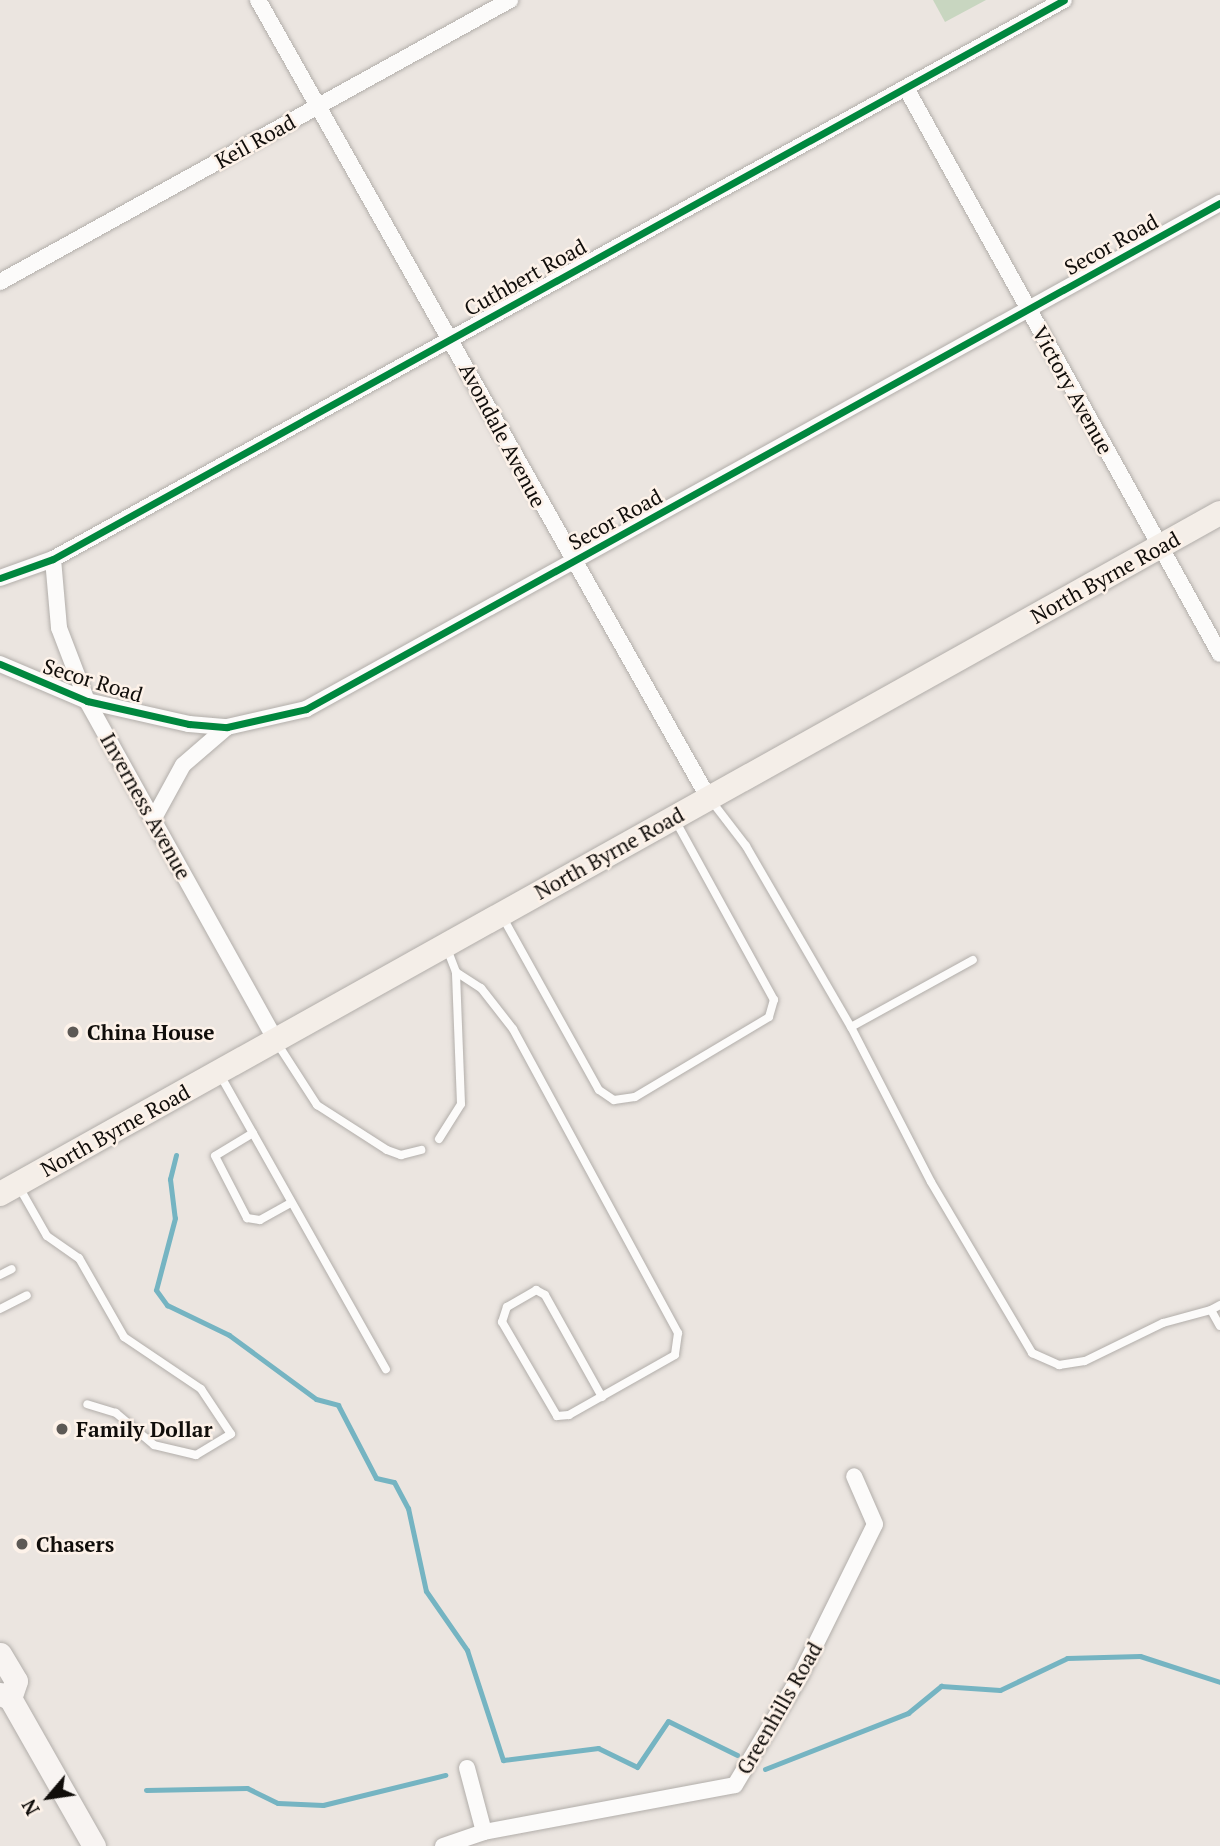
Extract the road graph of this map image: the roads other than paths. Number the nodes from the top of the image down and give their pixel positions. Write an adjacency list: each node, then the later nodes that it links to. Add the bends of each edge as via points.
1 (258, 0): 5 (street, Avondale Avenue)
2 (510, 0): 5 (street, Keil Road)
3 (1064, 0): 4 (street, Cuthbert Road)
4 (906, 88): 8 (street, Victory Avenue); 9 (street, Cuthbert Road)
5 (322, 105): 7 (street, Keil Road); 9 (street, Avondale Avenue)
6 (1220, 204): 8 (street, Secor Road)
7 (0, 282)
8 (1029, 310): 11 (street, Victory Avenue); 13 (street, Secor Road)
9 (451, 338): 12 (street, Cuthbert Road); 13 (street, Avondale Avenue)
10 (1220, 513): 11 (main road, North Byrne Road)
11 (1159, 547): 15 (street, Victory Avenue); 19 (main road, North Byrne Road)
12 (53, 559): 14 (street, Cuthbert Road); 17 (street, Inverness Avenue, via 59,628)
13 (572, 564): 18 (street, Secor Road, via 336,696); 19 (street, Avondale Avenue)
14 (0, 578)
15 (1220, 654)
16 (0, 664): 17 (street, Secor Road)
17 (87, 701): 18 (street, Secor Road); 21 (street, Inverness Avenue)
18 (227, 727): 21 (street, Secor Road, via 183,765)
19 (708, 797): 20 (main road, North Byrne Road); 26 (lane, via 746,846)
20 (673, 817): 22 (main road, North Byrne Road); 22 (lane, via 774,1000 769,1017 635,1097 614,1100 599,1090)
21 (154, 818): 27 (street, Inverness Avenue)
22 (501, 914): 23 (main road, North Byrne Road)
23 (446, 945): 25 (lane); 27 (main road, North Byrne Road)
24 (973, 960): 26 (lane)
25 (456, 972): 30 (lane, via 461,1104); 42 (lane, via 481,988 513,1029 678,1333 676,1355)
26 (851, 1027): 39 (lane, via 931,1182 1032,1353 1059,1365 1085,1360 1163,1323)
27 (276, 1040): 28 (main road, North Byrne Road); 31 (lane, via 317,1105 387,1150 401,1155)
28 (219, 1072): 29 (lane); 32 (main road, North Byrne Road)
29 (253, 1133): 33 (lane); 33 (lane, via 215,1156 247,1218 260,1220)
30 (439, 1139)
31 (421, 1150)
32 (9, 1189): 43 (lane, via 47,1236 79,1258 124,1337 201,1389 231,1434 196,1455 154,1445 116,1413)
33 (291, 1203): 41 (lane)
34 (12, 1269): 35 (lane)
35 (0, 1275)
36 (27, 1295): 38 (lane)
37 (1220, 1305): 39 (lane)
38 (0, 1309)
39 (1211, 1310): 40 (lane)
40 (1220, 1326)
41 (386, 1369)
42 (602, 1397): 42 (lane, via 557,1416 502,1322 507,1307 537,1290 545,1295)
43 (87, 1404)
44 (854, 1476): 48 (street, Greenhills Road, via 875,1524 800,1676 735,1785)
45 (0, 1654): 46 (main road, via 16,1681)
46 (5, 1696): 49 (main road)
47 (467, 1768): 48 (street)
48 (484, 1832): 50 (street, Greenhills Road)
49 (94, 1846)
50 (443, 1846)

